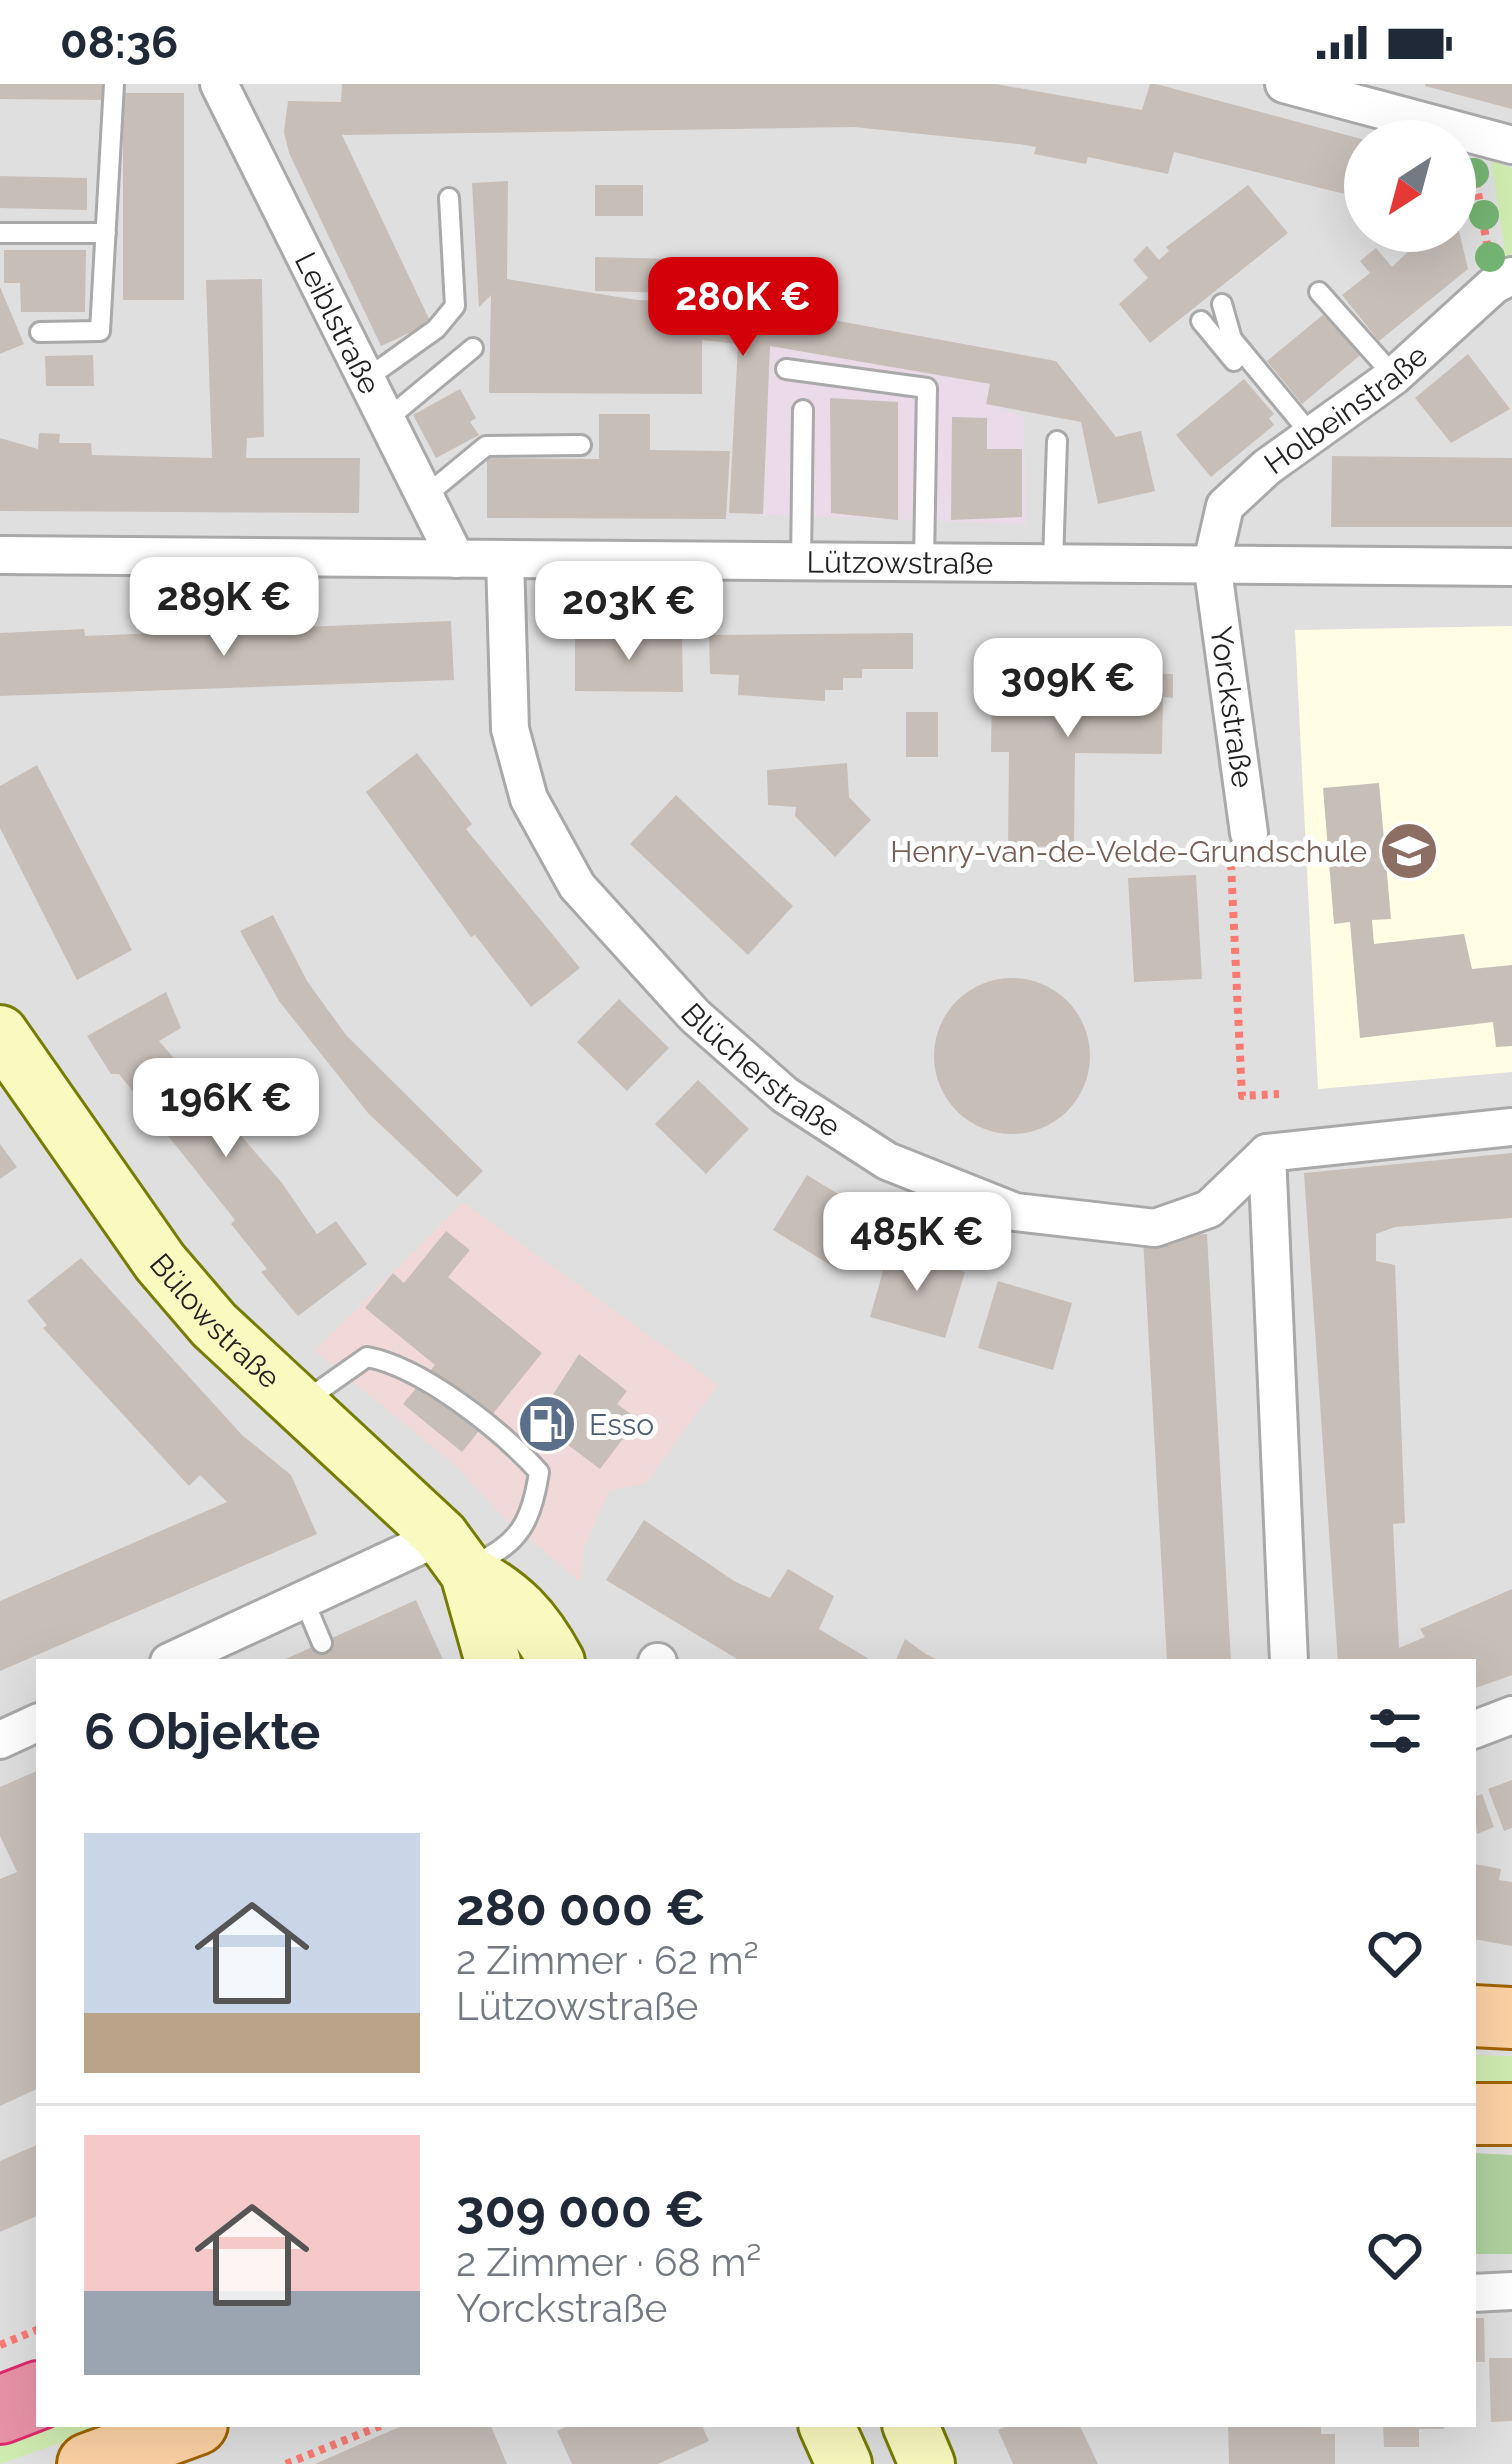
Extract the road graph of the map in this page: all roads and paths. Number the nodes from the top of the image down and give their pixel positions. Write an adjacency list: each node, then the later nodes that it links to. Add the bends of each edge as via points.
1 (115, 84): 10 (lane)
2 (219, 84): 19 (street, Leiblstraße)
3 (1284, 84): 4 (street)
4 (1419, 120)
5 (1476, 135): 6 (street)
6 (1512, 145)
7 (1476, 167): 11 (path)
8 (449, 198): 19 (lane, via 455,306)
9 (1, 233): 10 (lane)
10 (106, 233): 15 (lane, via 100,332)
11 (1503, 280): 18 (street, Holbeinstraße)
12 (1319, 292): 18 (lane)
13 (1222, 304): 22 (lane, via 1232,339)
14 (1201, 321): 22 (lane)
15 (40, 332)
16 (472, 348): 21 (lane)
17 (786, 369): 30 (lane, via 927,388)
18 (1394, 376): 22 (street, Holbeinstraße)
19 (366, 379): 21 (street, Leiblstraße)
20 (803, 410): 29 (lane)
21 (386, 420): 25 (street, Leiblstraße)
22 (1308, 440): 32 (street, Holbeinstraße, via 1225,506)
23 (1057, 441): 31 (lane)
24 (581, 445): 25 (lane, via 486,446)
25 (424, 497): 28 (street, Leiblstraße)
26 (0, 555): 28 (street, Lützowstraße)
27 (505, 559): 28 (street, Lützowstraße); 29 (street, Lützowstraße); 38 (street, Blücherstraße, via 510,729 529,799 577,886 695,1016 785,1095 887,1161 1015,1212 1155,1228 1209,1209)
28 (456, 560)
29 (801, 560): 30 (street, Lützowstraße)
30 (924, 561): 31 (street, Lützowstraße)
31 (1053, 562): 32 (street, Lützowstraße)
32 (1212, 563): 33 (street, Lützowstraße); 34 (street, Yorckstraße)
33 (1512, 567)
34 (1249, 833): 36 (path, via 1231,861 1242,1096)
35 (8, 1062): 39 (main road, Bülowstraße, via 160,1262)
36 (1279, 1094)
37 (1512, 1127): 38 (street)
38 (1267, 1154): 46 (street)
39 (299, 1406): 40 (main road, Bülowstraße); 40 (lane, via 367,1357 381,1359 512,1443 538,1472 529,1525 500,1553)
40 (458, 1559): 41 (street); 44 (main road); 45 (main road, Bülowstraße, via 536,1623)
41 (304, 1600): 42 (lane); 43 (street)
42 (322, 1643)
43 (176, 1659)
44 (492, 1659)
45 (555, 1659)
46 (1289, 1659)
47 (1512, 1715): 49 (street)
48 (36, 1723): 50 (street)
49 (1476, 1729)
50 (0, 1740)
51 (1476, 2016): 52 (main road)
52 (1512, 2018)
53 (1476, 2114): 54 (main road)
54 (1512, 2114)
55 (1512, 2291): 56 (street)
56 (1476, 2293)
57 (36, 2330): 58 (path)
58 (0, 2345)
59 (36, 2396): 60 (highway)
60 (0, 2410)
61 (188, 2427): 65 (main road)
62 (378, 2427): 66 (path)
63 (827, 2427): 67 (main road)
64 (911, 2427): 68 (main road)
65 (88, 2464)
66 (286, 2464)
67 (844, 2464)
68 (927, 2464)

